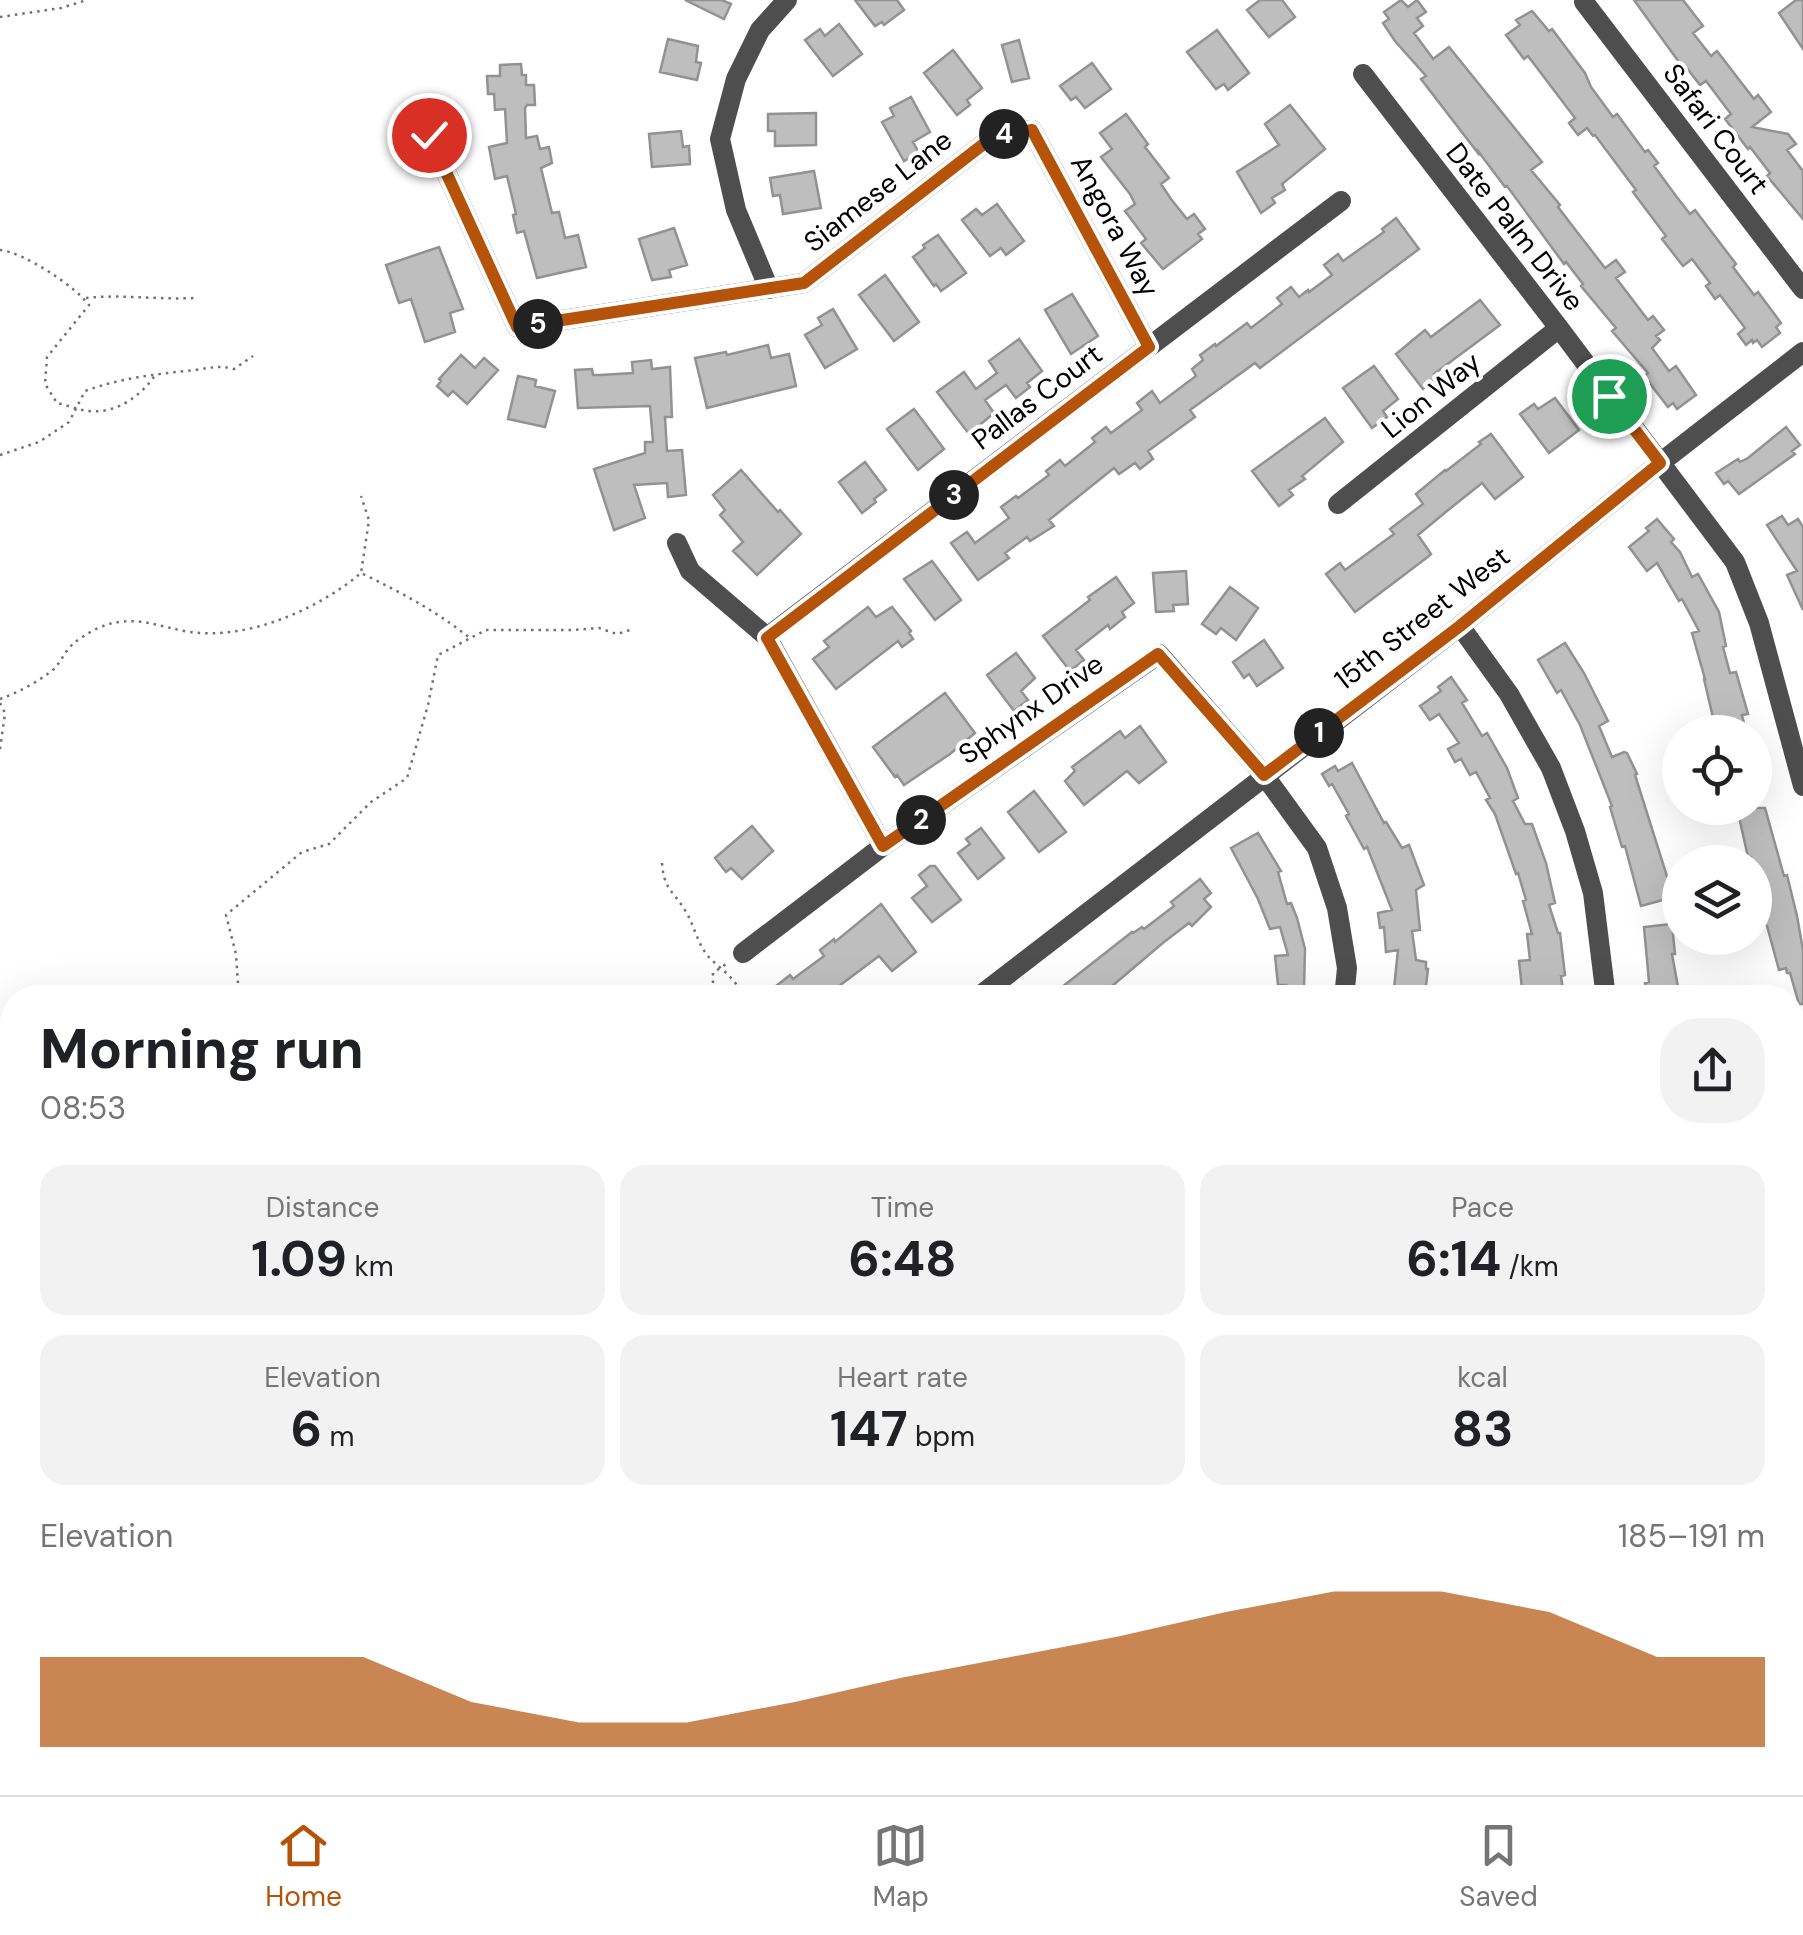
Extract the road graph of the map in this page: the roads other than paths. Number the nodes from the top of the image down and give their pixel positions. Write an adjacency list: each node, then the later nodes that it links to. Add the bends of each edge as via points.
1 (787, 0): 7 (street, via 760,30 736,78 720,138 736,210)
2 (1584, 2): 8 (street, Safari Court)
3 (1362, 74): 9 (street, Date Palm Drive)
4 (1032, 130): 7 (street, Siamese Lane, via 994,136 804,283); 10 (street, Angora Way)
5 (429, 135): 7 (street, Siamese Lane, via 517,327)
6 (1341, 201): 10 (street, Pallas Court)
7 (770, 289)
8 (1803, 290)
9 (1559, 328): 12 (street, Date Palm Drive); 13 (street, Lion Way)
10 (1149, 347): 16 (street, Pallas Court)
11 (1803, 352): 12 (street, 15th Street West)
12 (1660, 463): 15 (street, 15th Street West); 18 (street, Date Palm Drive, via 1735,562)
13 (1338, 504)
14 (677, 544): 16 (street, via 690,571)
15 (1460, 626): 17 (street, 15th Street West); 23 (street, via 1551,768 1593,893)
16 (767, 638): 19 (street)
17 (1264, 775): 19 (street, Sphynx Drive, via 1158,654); 21 (street, 15th Street West); 22 (street, via 1317,848 1337,908)
18 (1802, 778)
19 (883, 846): 20 (street, Sphynx Drive)
20 (743, 953)
21 (994, 985)
22 (1345, 985)
23 (1604, 985)

